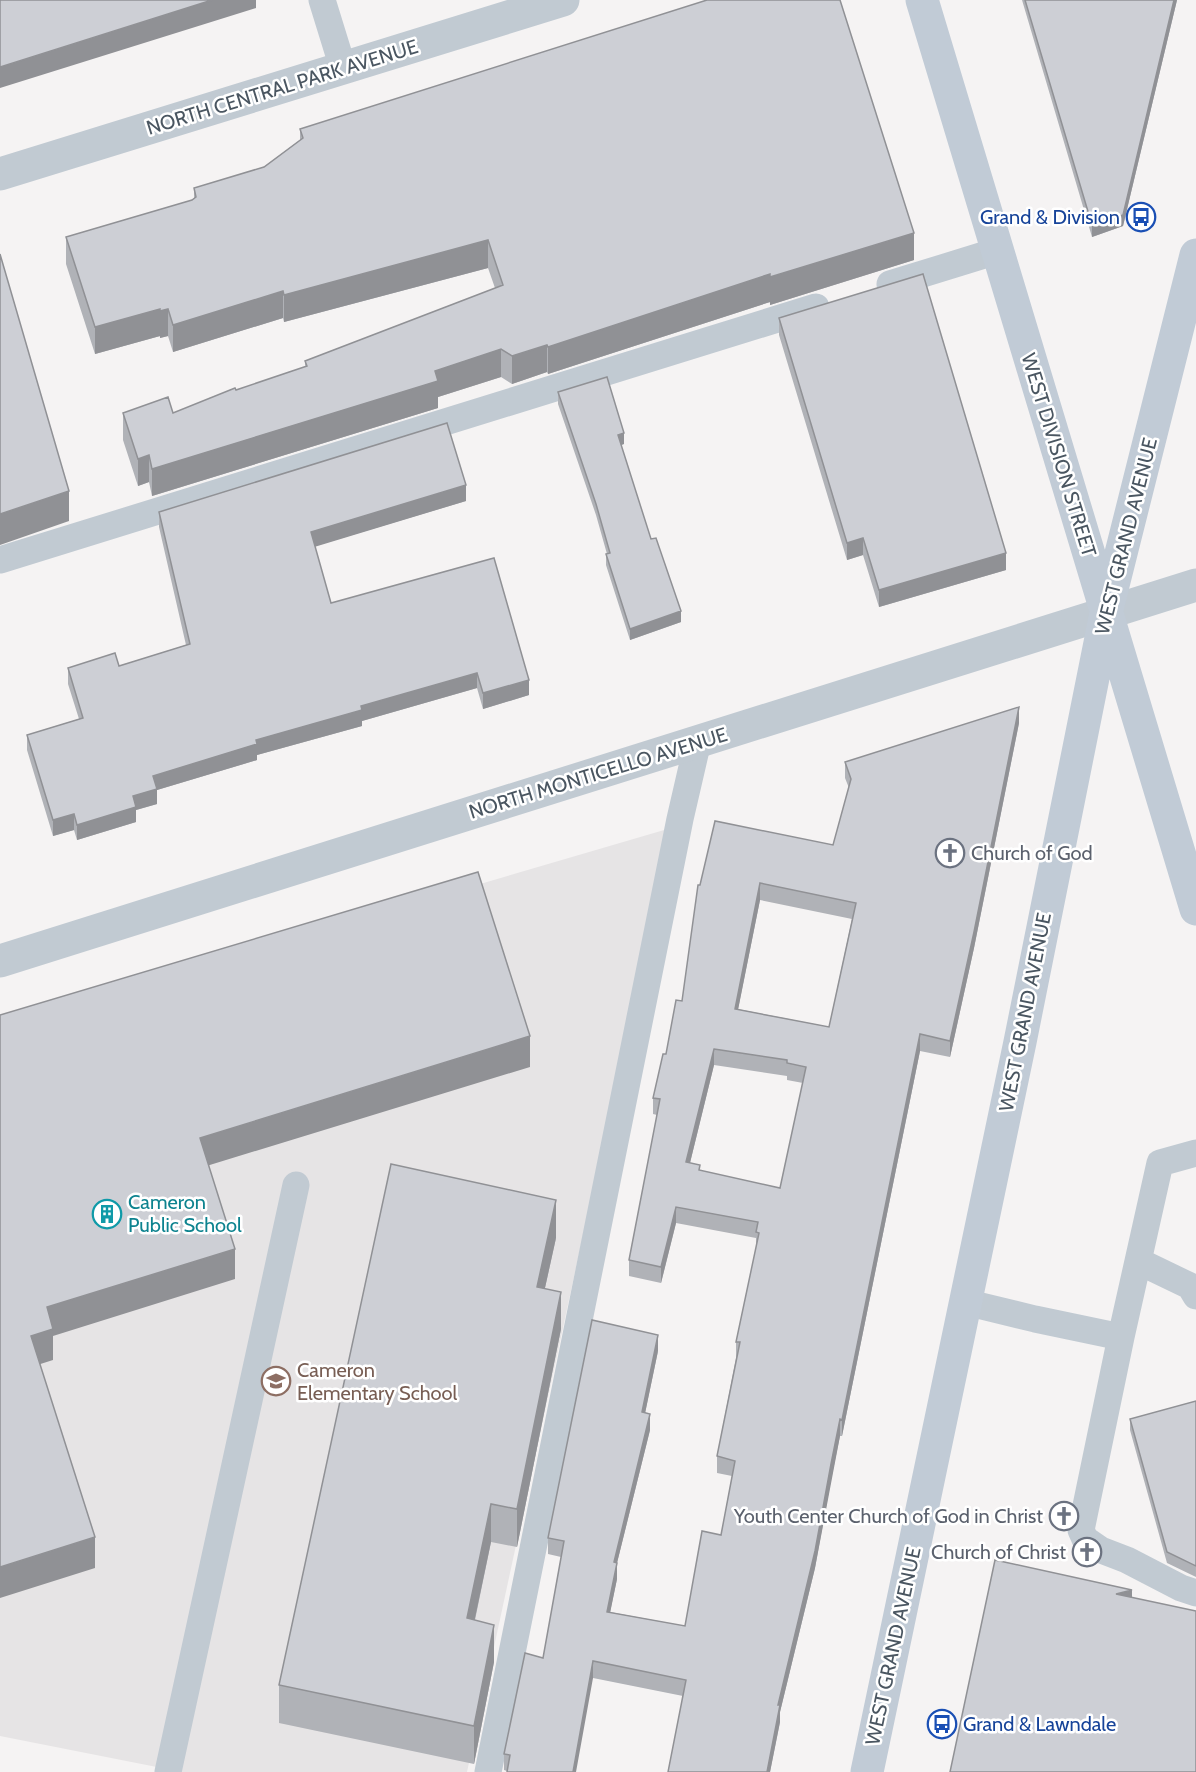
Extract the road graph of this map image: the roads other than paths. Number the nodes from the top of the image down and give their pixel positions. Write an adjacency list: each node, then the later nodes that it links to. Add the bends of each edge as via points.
1 (322, 0): 4 (lane)
2 (563, 0): 4 (street, NORTH CENTRAL PARK AVENUE)
3 (922, 0): 6 (main road, WEST DIVISION STREET)
4 (343, 68): 5 (street, NORTH CENTRAL PARK AVENUE)
5 (0, 174)
6 (997, 251): 8 (lane); 10 (main road, WEST DIVISION STREET)
7 (1196, 255): 10 (main road, WEST GRAND AVENUE)
8 (0, 560)
9 (1196, 585): 10 (street, NORTH MONTICELLO AVENUE)
10 (1106, 613): 11 (street, NORTH MONTICELLO AVENUE); 12 (main road, WEST DIVISION STREET); 18 (main road, WEST GRAND AVENUE)
11 (698, 741): 13 (street, NORTH MONTICELLO AVENUE); 22 (lane)
12 (1196, 909)
13 (0, 961)
14 (1196, 1153): 16 (lane, via 1160,1163)
15 (296, 1185): 21 (lane)
16 (1138, 1261): 17 (lane, via 1190,1286); 19 (lane)
17 (1196, 1296)
18 (965, 1302): 19 (lane); 23 (main road, WEST GRAND AVENUE)
19 (1121, 1337): 20 (lane, via 1081,1530 1085,1539 1101,1550)
20 (1196, 1593)
21 (168, 1772)
22 (488, 1772)
23 (867, 1772)

